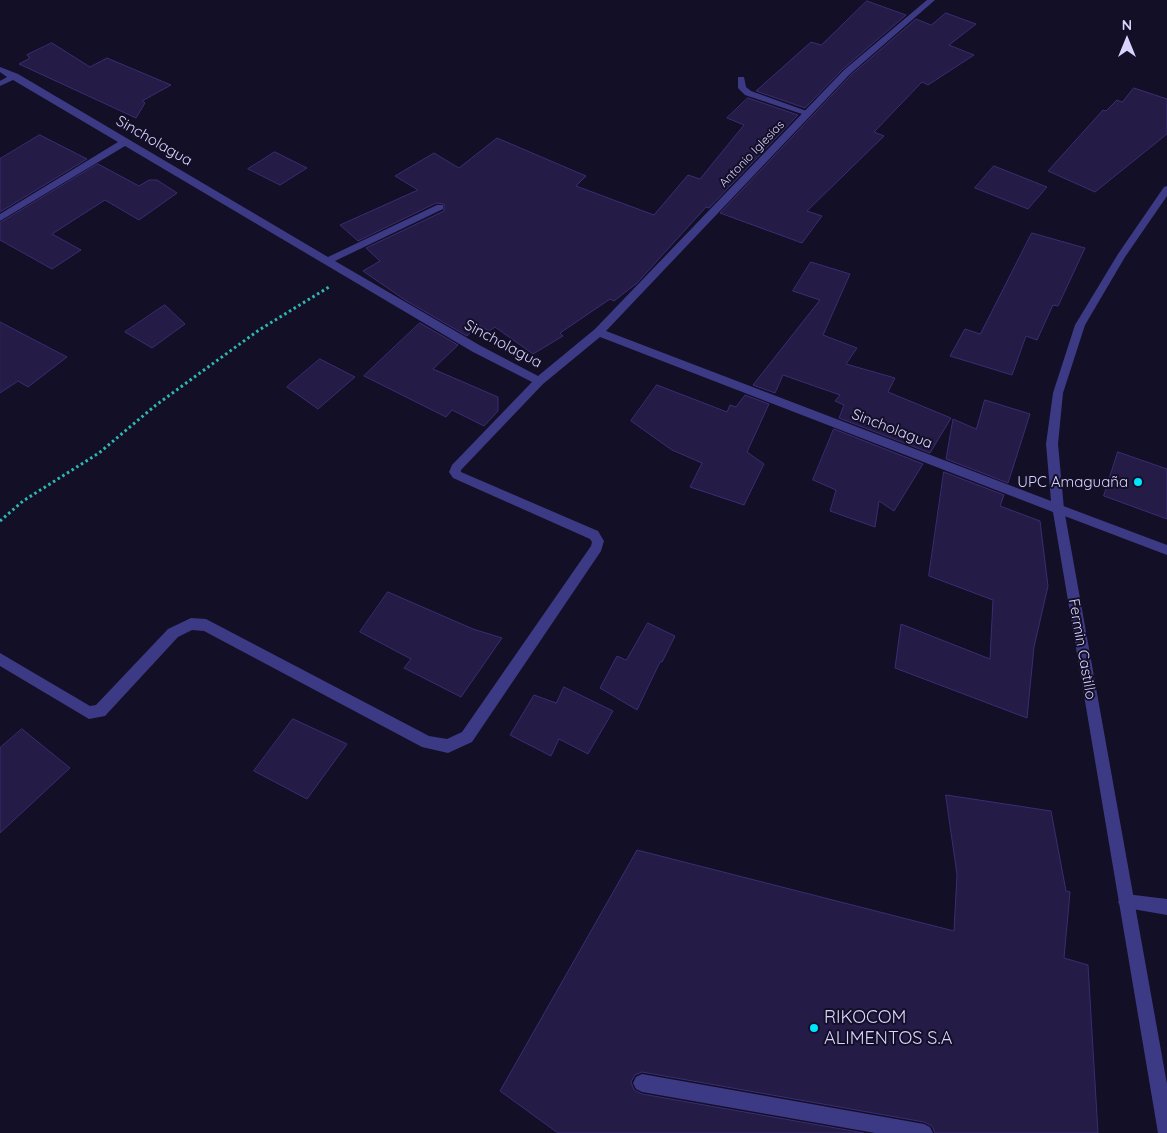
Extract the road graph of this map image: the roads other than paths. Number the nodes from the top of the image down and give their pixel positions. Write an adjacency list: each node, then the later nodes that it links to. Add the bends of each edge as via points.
1 (931, 0): 6 (street, Antonio Iglesias, via 848,72)
2 (0, 68): 3 (street, Sincholagua)
3 (15, 76): 5 (street); 7 (street, Sincholagua)
4 (741, 79): 6 (street, via 742,88 748,92)
5 (0, 84)
6 (808, 113): 12 (street, Antonio Iglesias)
7 (125, 142): 10 (street); 11 (street, Sincholagua)
8 (1167, 189): 14 (street, Fermin Castillo, via 1121,256 1080,325 1058,393 1054,426 1052,444)
9 (440, 207): 11 (street)
10 (0, 218)
11 (328, 261): 13 (street, Sincholagua, via 477,349)
12 (599, 332): 13 (street, Sincholagua); 14 (street, Sincholagua)
13 (539, 381): 16 (street, via 455,472 594,535 597,547 467,737 448,746 427,742 206,625 191,624 173,633 95,714)
14 (1058, 509): 15 (street, Sincholagua); 17 (street, Fermin Castillo)
15 (1167, 550)
16 (0, 659)
17 (1126, 902): 18 (street); 21 (street, Fermin Castillo)
18 (1167, 907)
19 (642, 1083): 20 (street)
20 (924, 1133)
21 (1167, 1133)

